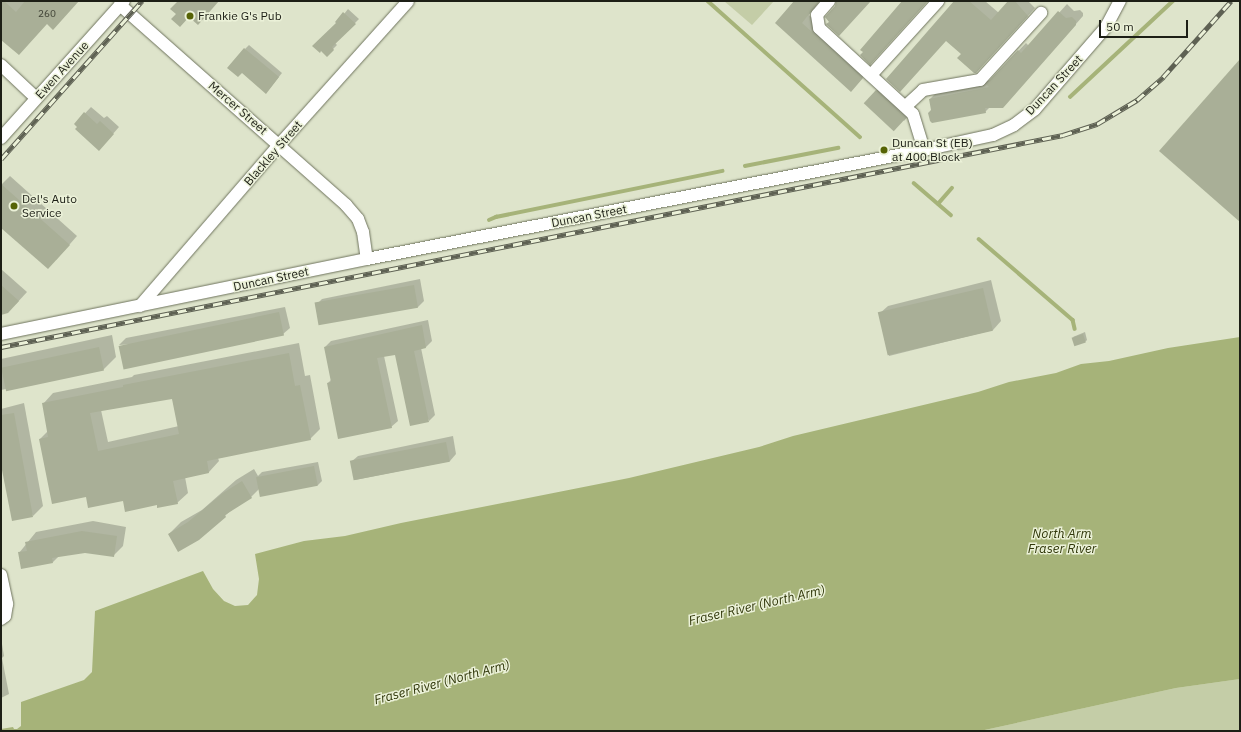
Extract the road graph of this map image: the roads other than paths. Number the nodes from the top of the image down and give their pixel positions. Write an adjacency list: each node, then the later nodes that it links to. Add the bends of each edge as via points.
1 (408, 1): 12 (street, Blackley Street)
2 (829, 1): 8 (street, via 817,15 819,28)
3 (938, 1): 8 (street)
4 (1120, 1): 13 (street, Duncan Street, via 1106,27 1035,109 993,135)
5 (122, 3): 9 (street, Ewen Avenue); 12 (street, Mercer Street)
6 (1041, 13): 10 (street, via 980,80 923,90)
7 (1, 65): 9 (street)
8 (871, 75): 10 (street)
9 (36, 98): 11 (street, Ewen Avenue)
10 (906, 106): 13 (street, via 913,114)
11 (1, 138)
12 (279, 144): 14 (street, Mercer Street, via 358,219); 15 (street, Blackley Street)
13 (924, 150): 14 (street, Duncan Street)
14 (367, 258): 15 (street, Duncan Street)
15 (140, 306): 16 (street, Duncan Street)
16 (1, 334)
17 (1, 575): 18 (street, via 7,604)
18 (3, 617)

